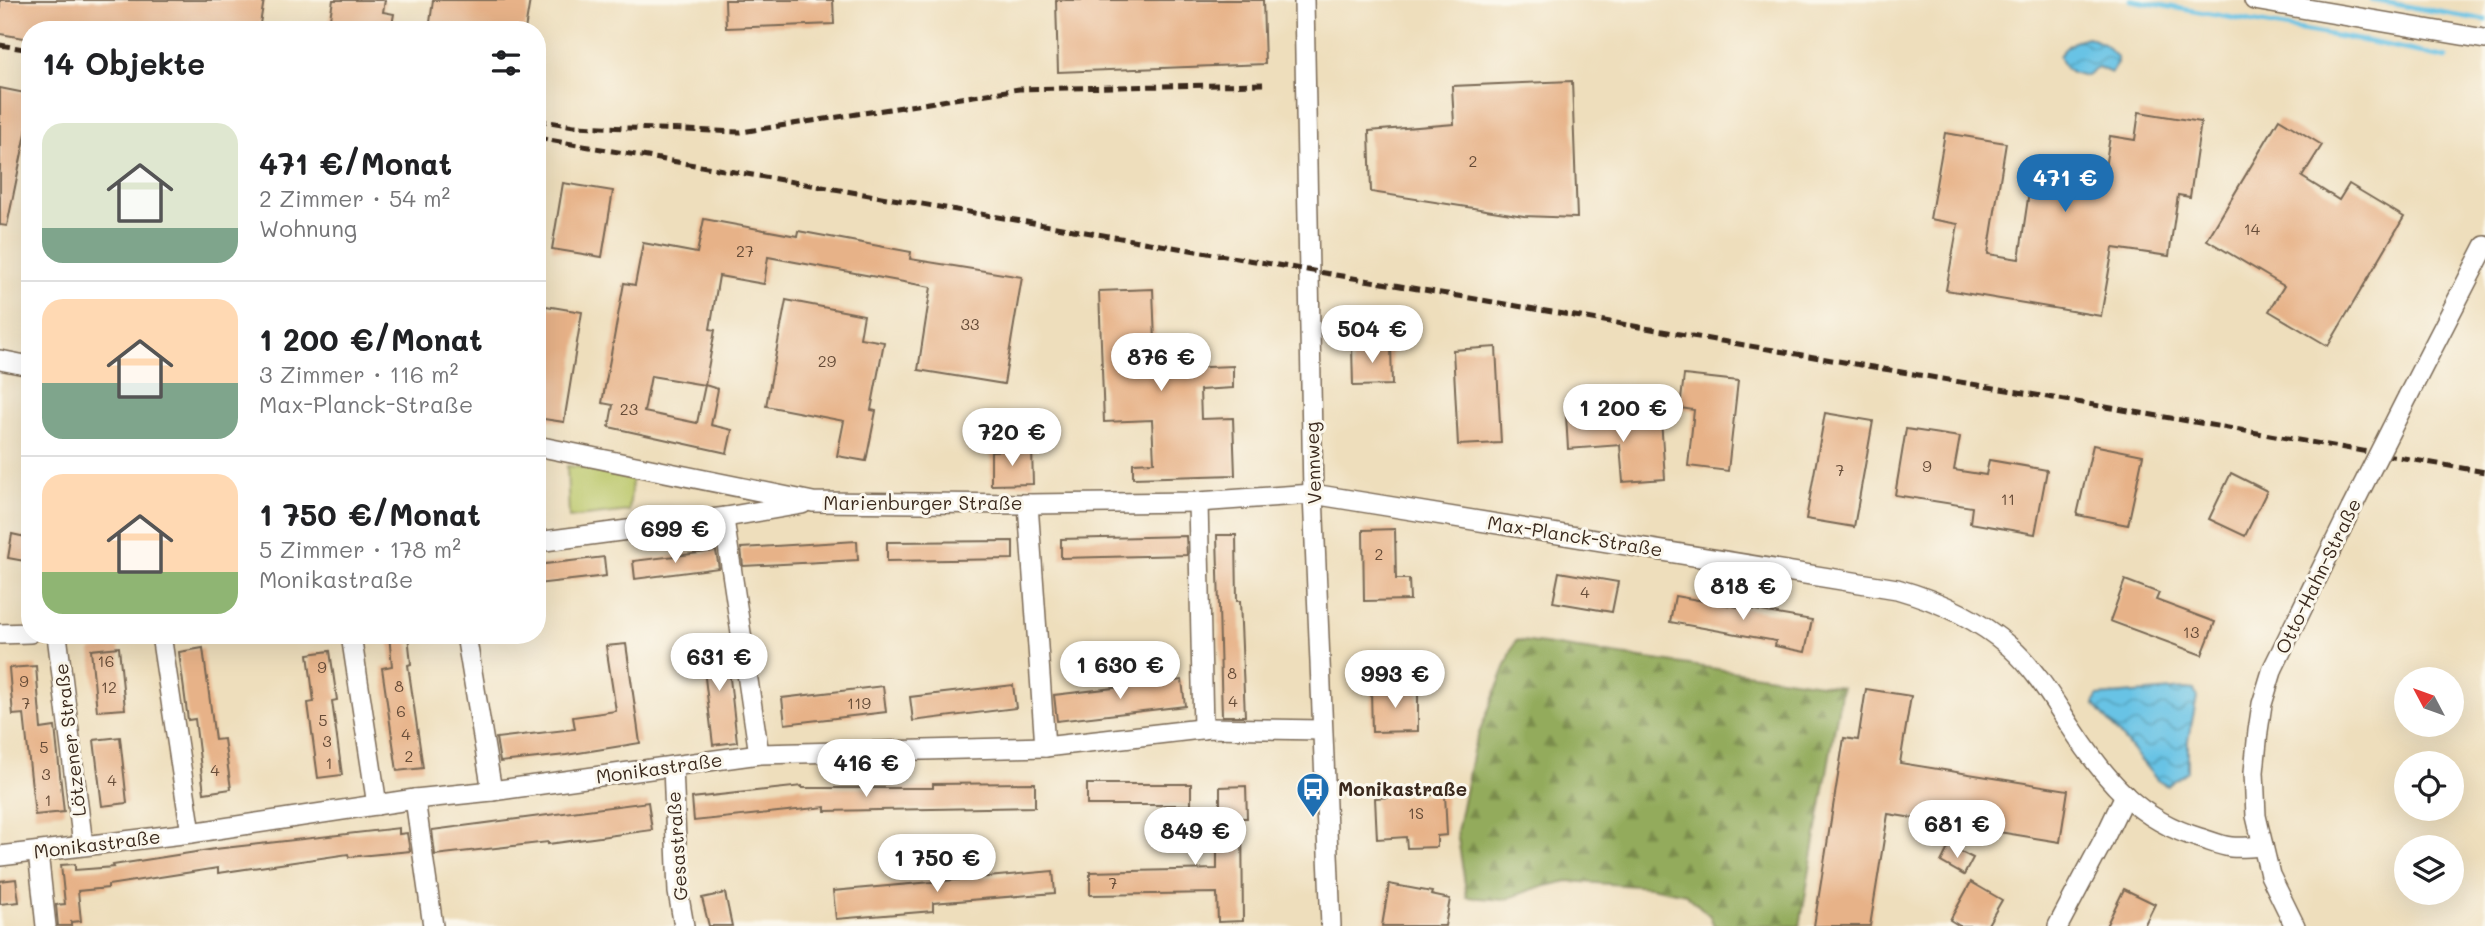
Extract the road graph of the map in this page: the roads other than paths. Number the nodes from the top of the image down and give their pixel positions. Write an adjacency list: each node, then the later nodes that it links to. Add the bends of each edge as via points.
1 (1304, 0): 8 (street, Vennweg)
2 (2255, 0): 3 (street)
3 (2485, 39)
4 (2485, 246): 31 (street, Otto-Hahn-Straße, bridge, via 2314,579 2267,682 2254,772)
5 (0, 360): 6 (street)
6 (21, 364)
7 (546, 448): 9 (street, Marienburger Straße)
8 (1313, 494): 10 (street, Marienburger Straße); 21 (street, Vennweg); 26 (street, Max-Planck-Straße, via 1851,580 1932,599 1960,612 2032,669 2101,769)
9 (813, 502): 11 (street, Marienburger Straße); 12 (street)
10 (1198, 502): 11 (street, Marienburger Straße); 20 (street)
11 (1028, 504): 22 (street)
12 (726, 517): 13 (street); 23 (street)
13 (546, 541)
14 (21, 633): 15 (street)
15 (0, 634)
16 (58, 644): 30 (street, Lötzener Straße)
17 (162, 644): 29 (street)
18 (352, 644): 28 (street)
19 (467, 644): 25 (street)
20 (1203, 729): 21 (street, Monikastraße); 22 (street, Monikastraße)
21 (1322, 730): 37 (street, Vennweg)
22 (1045, 747): 23 (street, Monikastraße)
23 (759, 754): 24 (street, Monikastraße)
24 (673, 766): 25 (street, Monikastraße); 36 (street, Gesastraße, via 678,892)
25 (492, 792): 27 (street, Monikastraße)
26 (2125, 795): 31 (street, Max-Planck-Straße, via 2175,831 2230,847); 38 (street)
27 (415, 799): 28 (street, Monikastraße); 35 (street)
28 (377, 805): 29 (street, Monikastraße)
29 (191, 833): 30 (street, Monikastraße)
30 (83, 845): 32 (street, Monikastraße)
31 (2263, 846): 39 (street, Otto-Hahn-Straße, via 2270,875)
32 (38, 852): 33 (street, Monikastraße); 34 (street)
33 (0, 856)
34 (46, 926)
35 (433, 926)
36 (684, 926)
37 (1331, 926)
38 (2058, 926)
39 (2295, 926)

